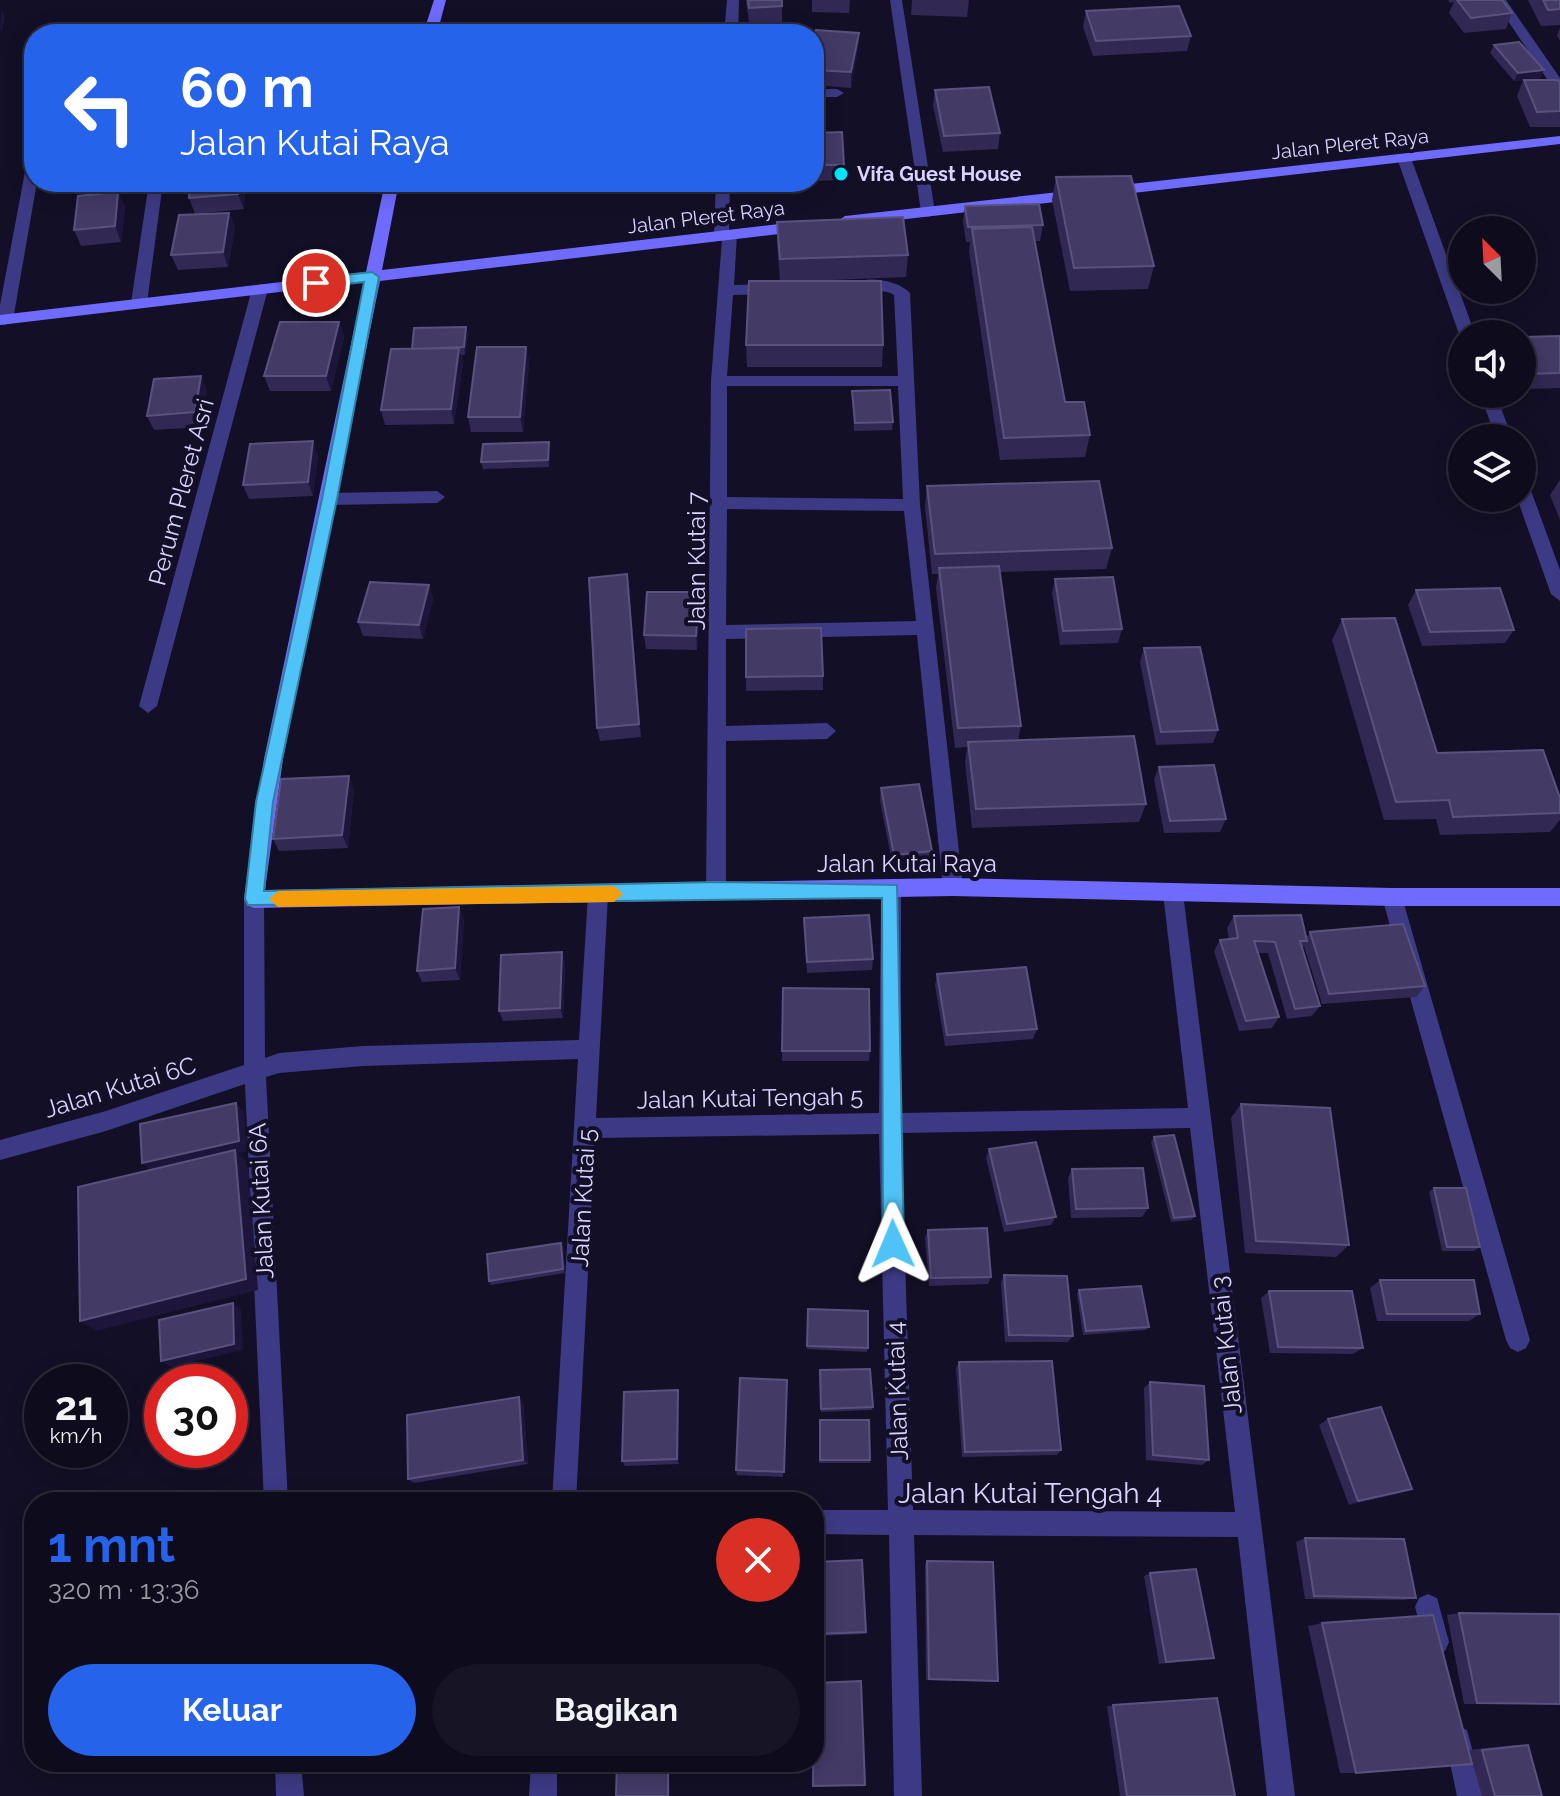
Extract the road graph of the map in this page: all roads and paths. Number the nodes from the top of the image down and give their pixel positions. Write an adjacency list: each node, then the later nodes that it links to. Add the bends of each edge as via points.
1 (440, 0): 5 (street)
2 (733, 0): 6 (street)
3 (896, 0): 16 (street)
4 (1500, 0): 7 (street)
5 (433, 24)
6 (732, 24)
7 (1560, 88)
8 (824, 93): 9 (street)
9 (837, 93)
10 (1560, 140): 11 (street, Jalan Pleret Raya)
11 (1404, 158): 16 (street, Jalan Pleret Raya); 25 (street)
12 (28, 192): 24 (street)
13 (155, 192): 23 (street)
14 (390, 192): 18 (street)
15 (723, 192): 17 (street, Jalan Kutai 7)
16 (928, 212): 17 (street, Jalan Pleret Raya)
17 (725, 234): 18 (street, Jalan Pleret Raya); 22 (street, Jalan Kutai 7)
18 (372, 277): 20 (street, Jalan Pleret Raya); 29 (street)
19 (832, 288): 27 (street, via 898,288 902,293)
20 (260, 289): 23 (street, Jalan Pleret Raya); 36 (street, Perum Pleret Asri)
21 (787, 289): 22 (street)
22 (728, 290): 26 (street, Jalan Kutai 7)
23 (139, 303): 24 (street, Jalan Pleret Raya)
24 (3, 320)
25 (1462, 320)
26 (719, 381): 27 (street); 30 (street, Jalan Kutai 7)
27 (905, 381): 31 (street)
28 (437, 497): 29 (street)
29 (330, 499): 46 (street, via 262,815)
30 (720, 503): 31 (street); 35 (street, Jalan Kutai 7)
31 (912, 505): 34 (street)
32 (1531, 512): 33 (street)
33 (1560, 594)
34 (923, 628): 35 (street); 39 (street)
35 (719, 632): 38 (street, Jalan Kutai 7)
36 (148, 706)
37 (827, 731): 38 (street)
38 (718, 734): 40 (street, Jalan Kutai 7)
39 (953, 887): 41 (street, Jalan Kutai Raya); 42 (street, Jalan Kutai Raya)
40 (716, 890): 41 (street, Jalan Kutai Raya); 43 (street, Jalan Kutai Raya)
41 (891, 890): 50 (street, Jalan Kutai 4)
42 (1173, 893): 44 (street, Jalan Kutai Raya); 49 (street, Jalan Kutai 3)
43 (598, 895): 46 (street, Jalan Kutai Raya); 47 (street, Jalan Kutai 5)
44 (1392, 897): 45 (street, Jalan Kutai Raya); 53 (street)
45 (1560, 897)
46 (254, 899): 48 (street, Jalan Kutai 6A)
47 (590, 1049): 48 (street, Jalan Kutai 6C, via 363,1056 279,1063); 51 (street, Jalan Kutai 5)
48 (255, 1071): 52 (street, Jalan Kutai 6C); 54 (street, Jalan Kutai 6A)
49 (1202, 1118): 50 (street, Jalan Kutai Tengah 5); 58 (street, Jalan Kutai 3)
50 (890, 1121): 51 (street, Jalan Kutai Tengah 5); 57 (street, Jalan Kutai 4)
51 (587, 1128): 55 (street, Jalan Kutai 5)
52 (0, 1150)
53 (1518, 1340)
54 (276, 1492)
55 (565, 1492)
56 (824, 1522): 57 (street, Jalan Kutai Tengah 4)
57 (901, 1522): 58 (street, Jalan Kutai Tengah 4); 66 (street, Jalan Kutai 4)
58 (1246, 1525): 67 (street, Jalan Kutai 3)
59 (1428, 1607): 60 (street)
60 (1441, 1665)
61 (1451, 1709): 68 (street)
62 (289, 1772): 64 (street)
63 (544, 1772): 65 (street)
64 (290, 1796)
65 (543, 1796)
66 (908, 1796)
67 (1281, 1796)
68 (1471, 1796)

